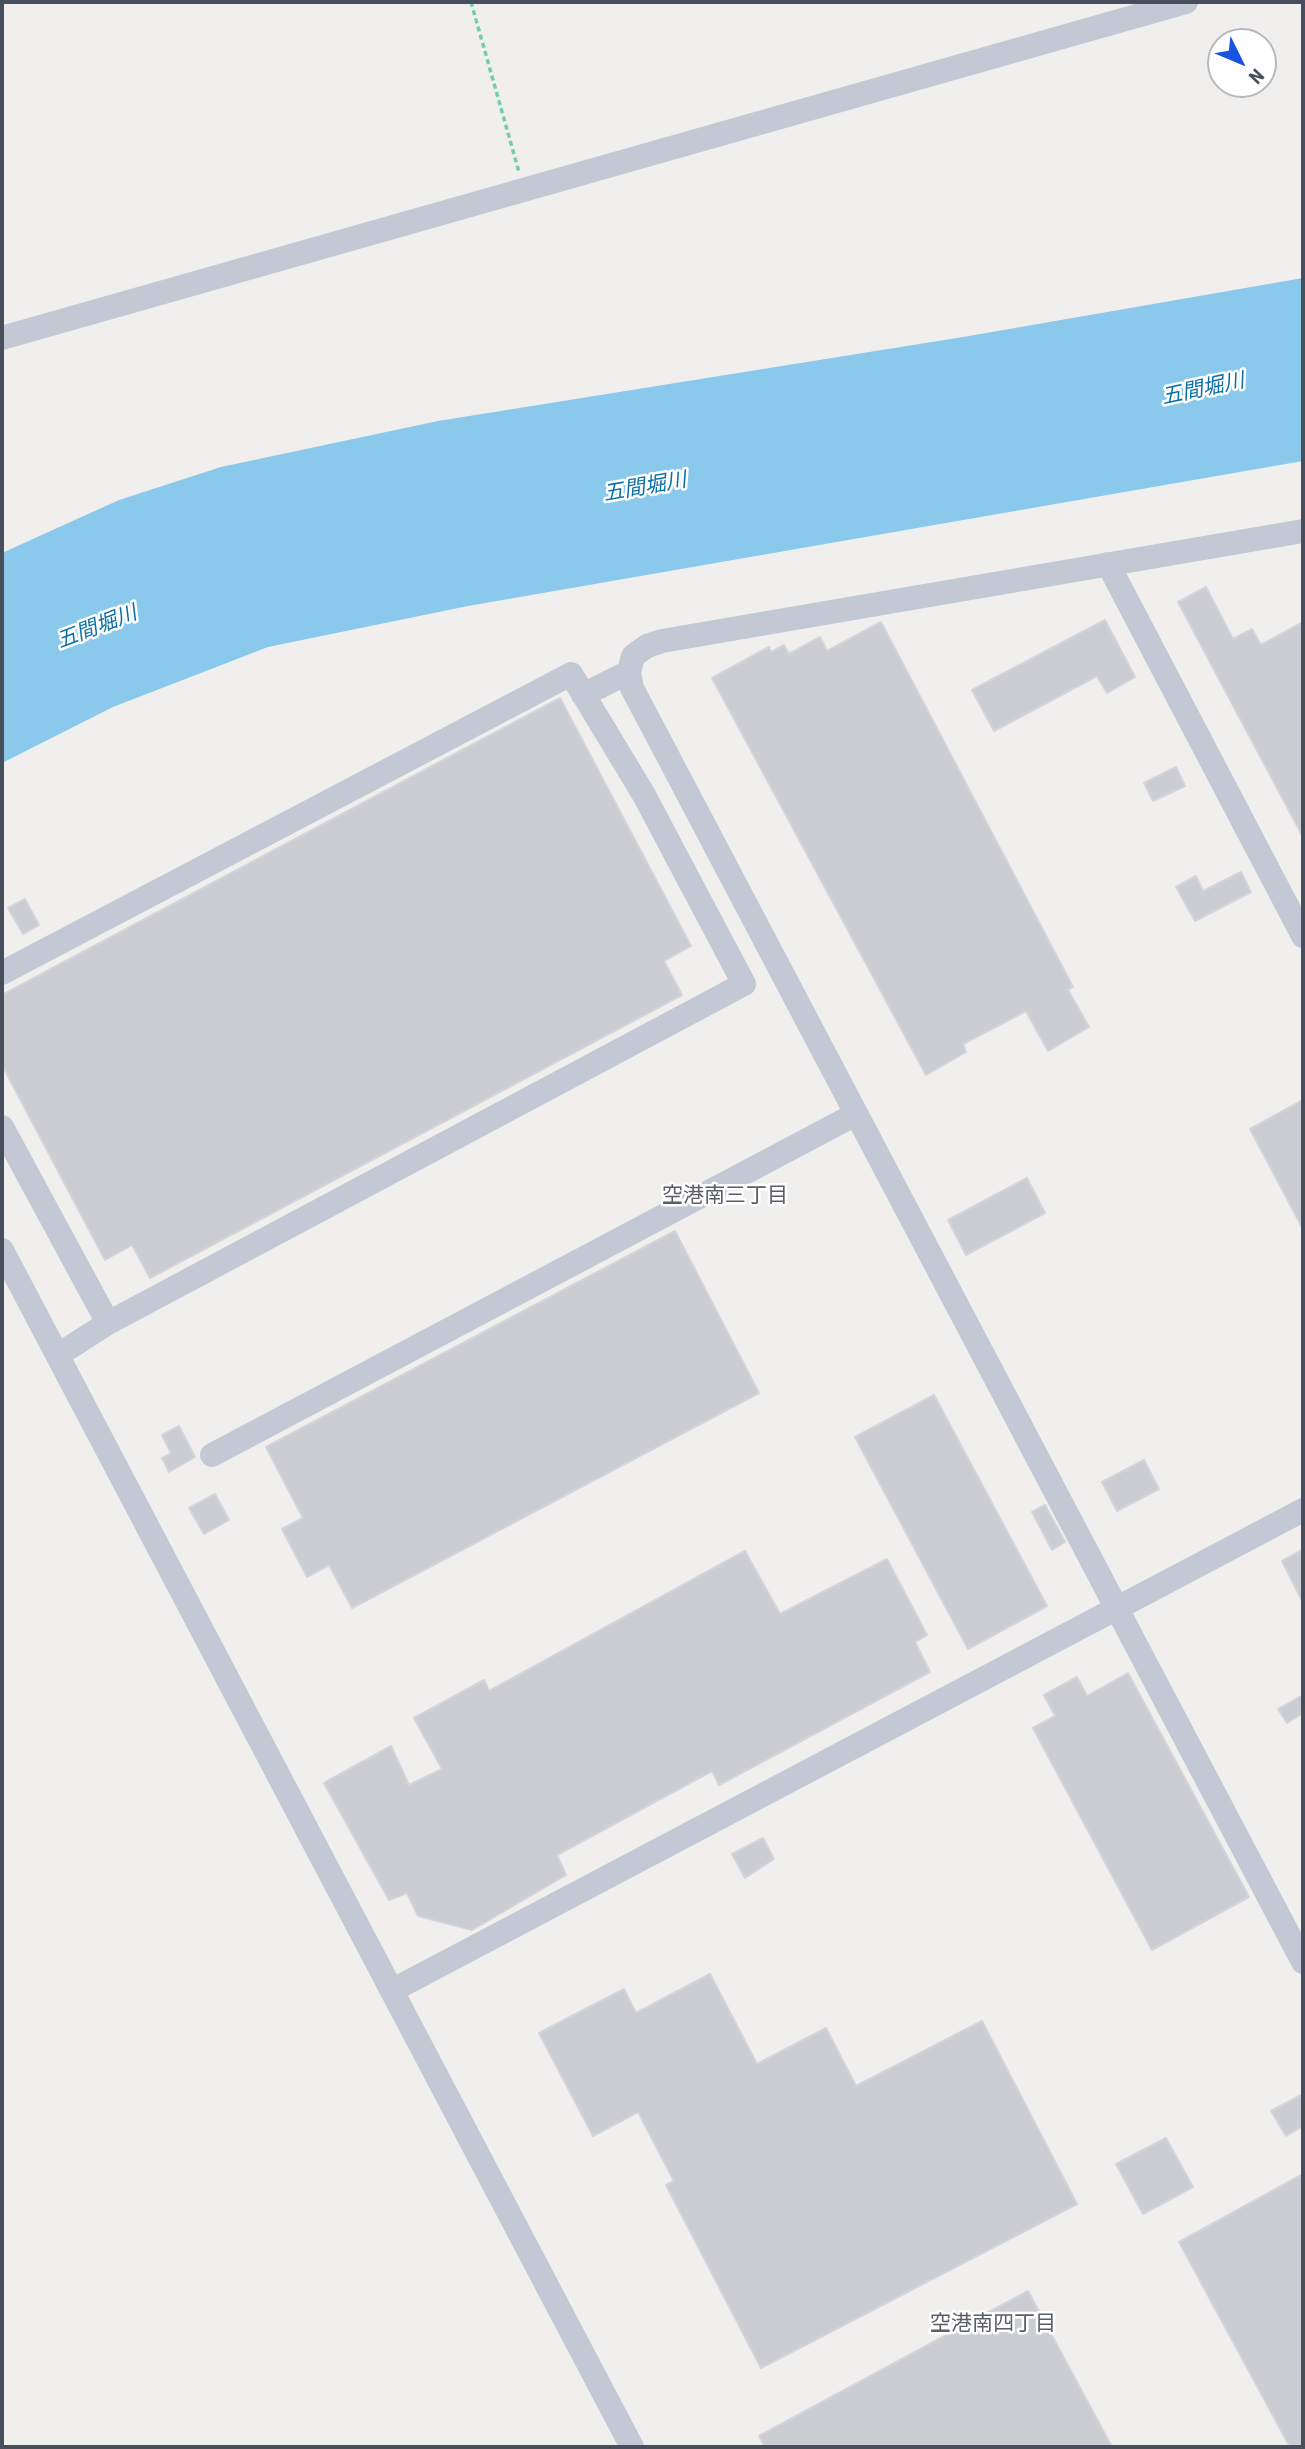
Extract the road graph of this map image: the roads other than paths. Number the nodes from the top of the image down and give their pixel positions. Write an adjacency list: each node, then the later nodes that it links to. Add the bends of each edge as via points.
1 (1186, 2): 2 (street)
2 (2, 338)
3 (1303, 531): 4 (street)
4 (1108, 564): 5 (street, via 662,641 633,656); 7 (street)
5 (629, 672): 6 (street); 8 (street, via 632,688)
6 (583, 695): 9 (street, via 571,674); 10 (street, via 644,795)
7 (1303, 936)
8 (778, 966): 10 (street); 11 (street)
9 (2, 973)
10 (744, 984): 14 (street)
11 (856, 1114): 16 (street); 18 (street)
12 (2, 1127): 14 (street)
13 (2, 1250): 15 (street)
14 (108, 1323): 15 (street)
15 (58, 1355): 20 (street)
16 (212, 1455)
17 (1303, 1510): 18 (street)
18 (1115, 1607): 19 (street); 20 (street)
19 (1303, 1962)
20 (393, 1990): 21 (street)
21 (632, 2447)

